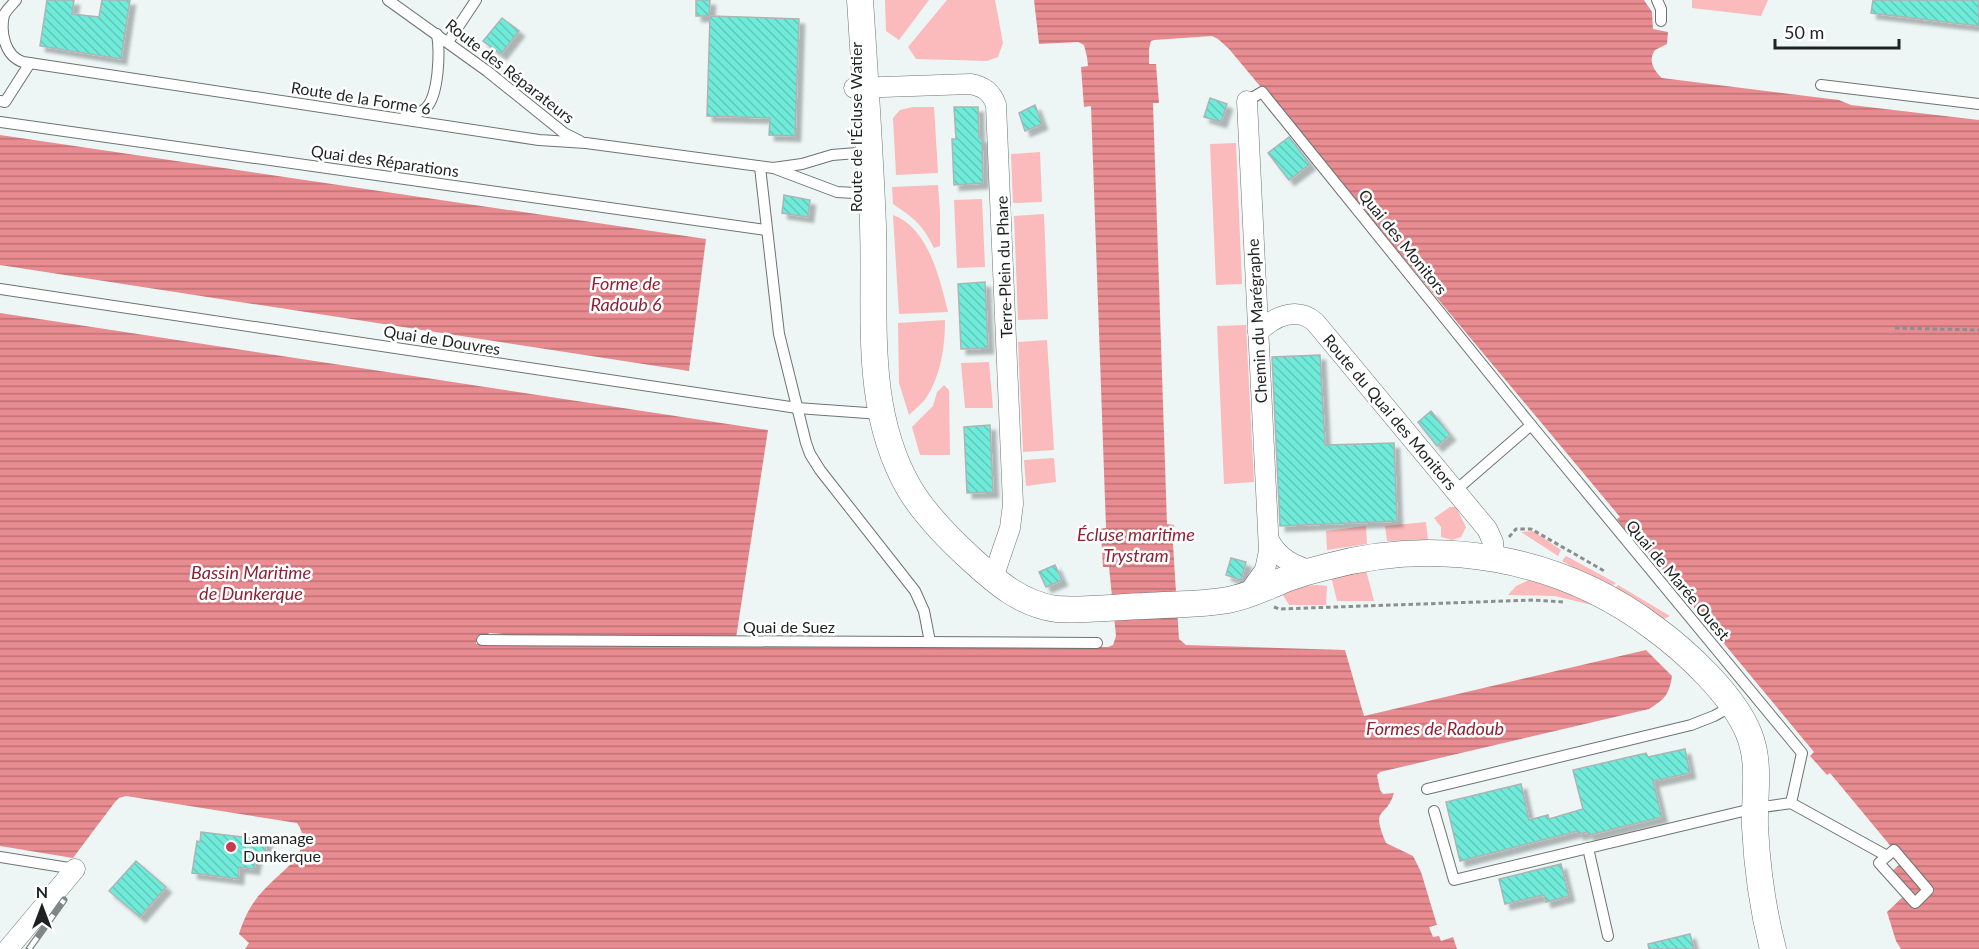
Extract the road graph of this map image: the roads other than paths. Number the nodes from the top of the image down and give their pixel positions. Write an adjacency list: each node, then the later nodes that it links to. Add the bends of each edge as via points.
1 (16, 0): 9 (lane, Route de la Forme 6, via 2,19 1,37 11,56)
2 (388, 0): 7 (lane, Route des Réparateurs)
3 (476, 0): 8 (lane)
4 (858, 0): 11 (street, Route de l'Écluse Watier)
5 (1657, 0): 6 (lane)
6 (1662, 21)
7 (437, 34): 8 (lane, Route des Réparateurs); 15 (lane, via 440,58 427,108)
8 (448, 42): 17 (lane, Route des Réparateurs, via 564,133)
9 (30, 63): 12 (lane, via 5,102); 15 (lane, Route de la Forme 6)
10 (1821, 85): 14 (lane)
11 (860, 88): 18 (street, Route de l'Écluse Watier); 32 (street, Terre-Plein du Phare, via 970,84 990,93 996,105 1013,504 1010,528)
12 (0, 101)
13 (1246, 101): 24 (street, Chemin du Marégraphe); 27 (lane, Quai des Monitors, via 1262,92)
14 (1979, 104)
15 (394, 118): 17 (lane, Route de la Forme 6, via 539,140)
16 (0, 122): 22 (lane, Quai des Réparations)
17 (586, 143): 19 (lane, Route de la Forme 6)
18 (862, 153): 20 (lane, Route de la Forme 6, via 832,155); 21 (street, Route de l'Écluse Watier)
19 (760, 167): 20 (lane, Route de la Forme 6); 22 (lane)
20 (773, 168): 21 (lane, Route de la Forme 6, via 837,192)
21 (864, 194): 26 (street, Route de l'Écluse Watier, via 859,239 873,326)
22 (766, 230): 25 (lane, via 779,334)
23 (0, 289): 25 (lane, Quai de Douvres)
24 (1258, 332): 28 (street, Route du Quai des Monitors, via 1286,315 1306,316 1315,322); 29 (street, Chemin du Marégraphe)
25 (797, 408): 26 (lane, Quai de Douvres); 35 (lane, via 814,462 915,591)
26 (881, 414): 32 (street, Route de l'Écluse Watier, via 895,459 915,497 947,536)
27 (1531, 425): 28 (lane); 39 (lane, Quai de Marée Ouest, via 1803,753)
28 (1455, 491): 30 (street, Route du Quai des Monitors, via 1491,536)
29 (1269, 540): 31 (street, via 1280,556); 33 (street, Chemin du Marégraphe, via 1265,570)
30 (1494, 558): 31 (street, Route de l'Écluse Watier, via 1451,553 1400,554 1353,560); 37 (street, Route de l'Écluse Watier, via 1567,578 1616,603 1684,653)
31 (1312, 571): 33 (street, Route de l'Écluse Watier)
32 (993, 578): 33 (street, Route de l'Écluse Watier, via 1019,597 1056,609 1186,604)
33 (1247, 595)
34 (482, 640): 35 (lane, Quai de Suez)
35 (930, 642): 36 (lane, Quai de Suez)
36 (1097, 643)
37 (1732, 706): 38 (lane, via 1691,725); 40 (street, Route de l'Écluse Watier, via 1755,754)
38 (1427, 789)
39 (1791, 803): 40 (lane); 43 (lane)
40 (1756, 808): 42 (lane); 47 (street, Route de l'Écluse Watier)
41 (1434, 811): 42 (lane, via 1454,880)
42 (1588, 848): 46 (lane)
43 (1887, 856): 43 (lane, via 1893,850 1928,890 1915,903 1879,862)
44 (0, 857): 45 (lane)
45 (75, 869): 48 (street)
46 (1608, 936)
47 (1771, 944)
48 (8, 949)

